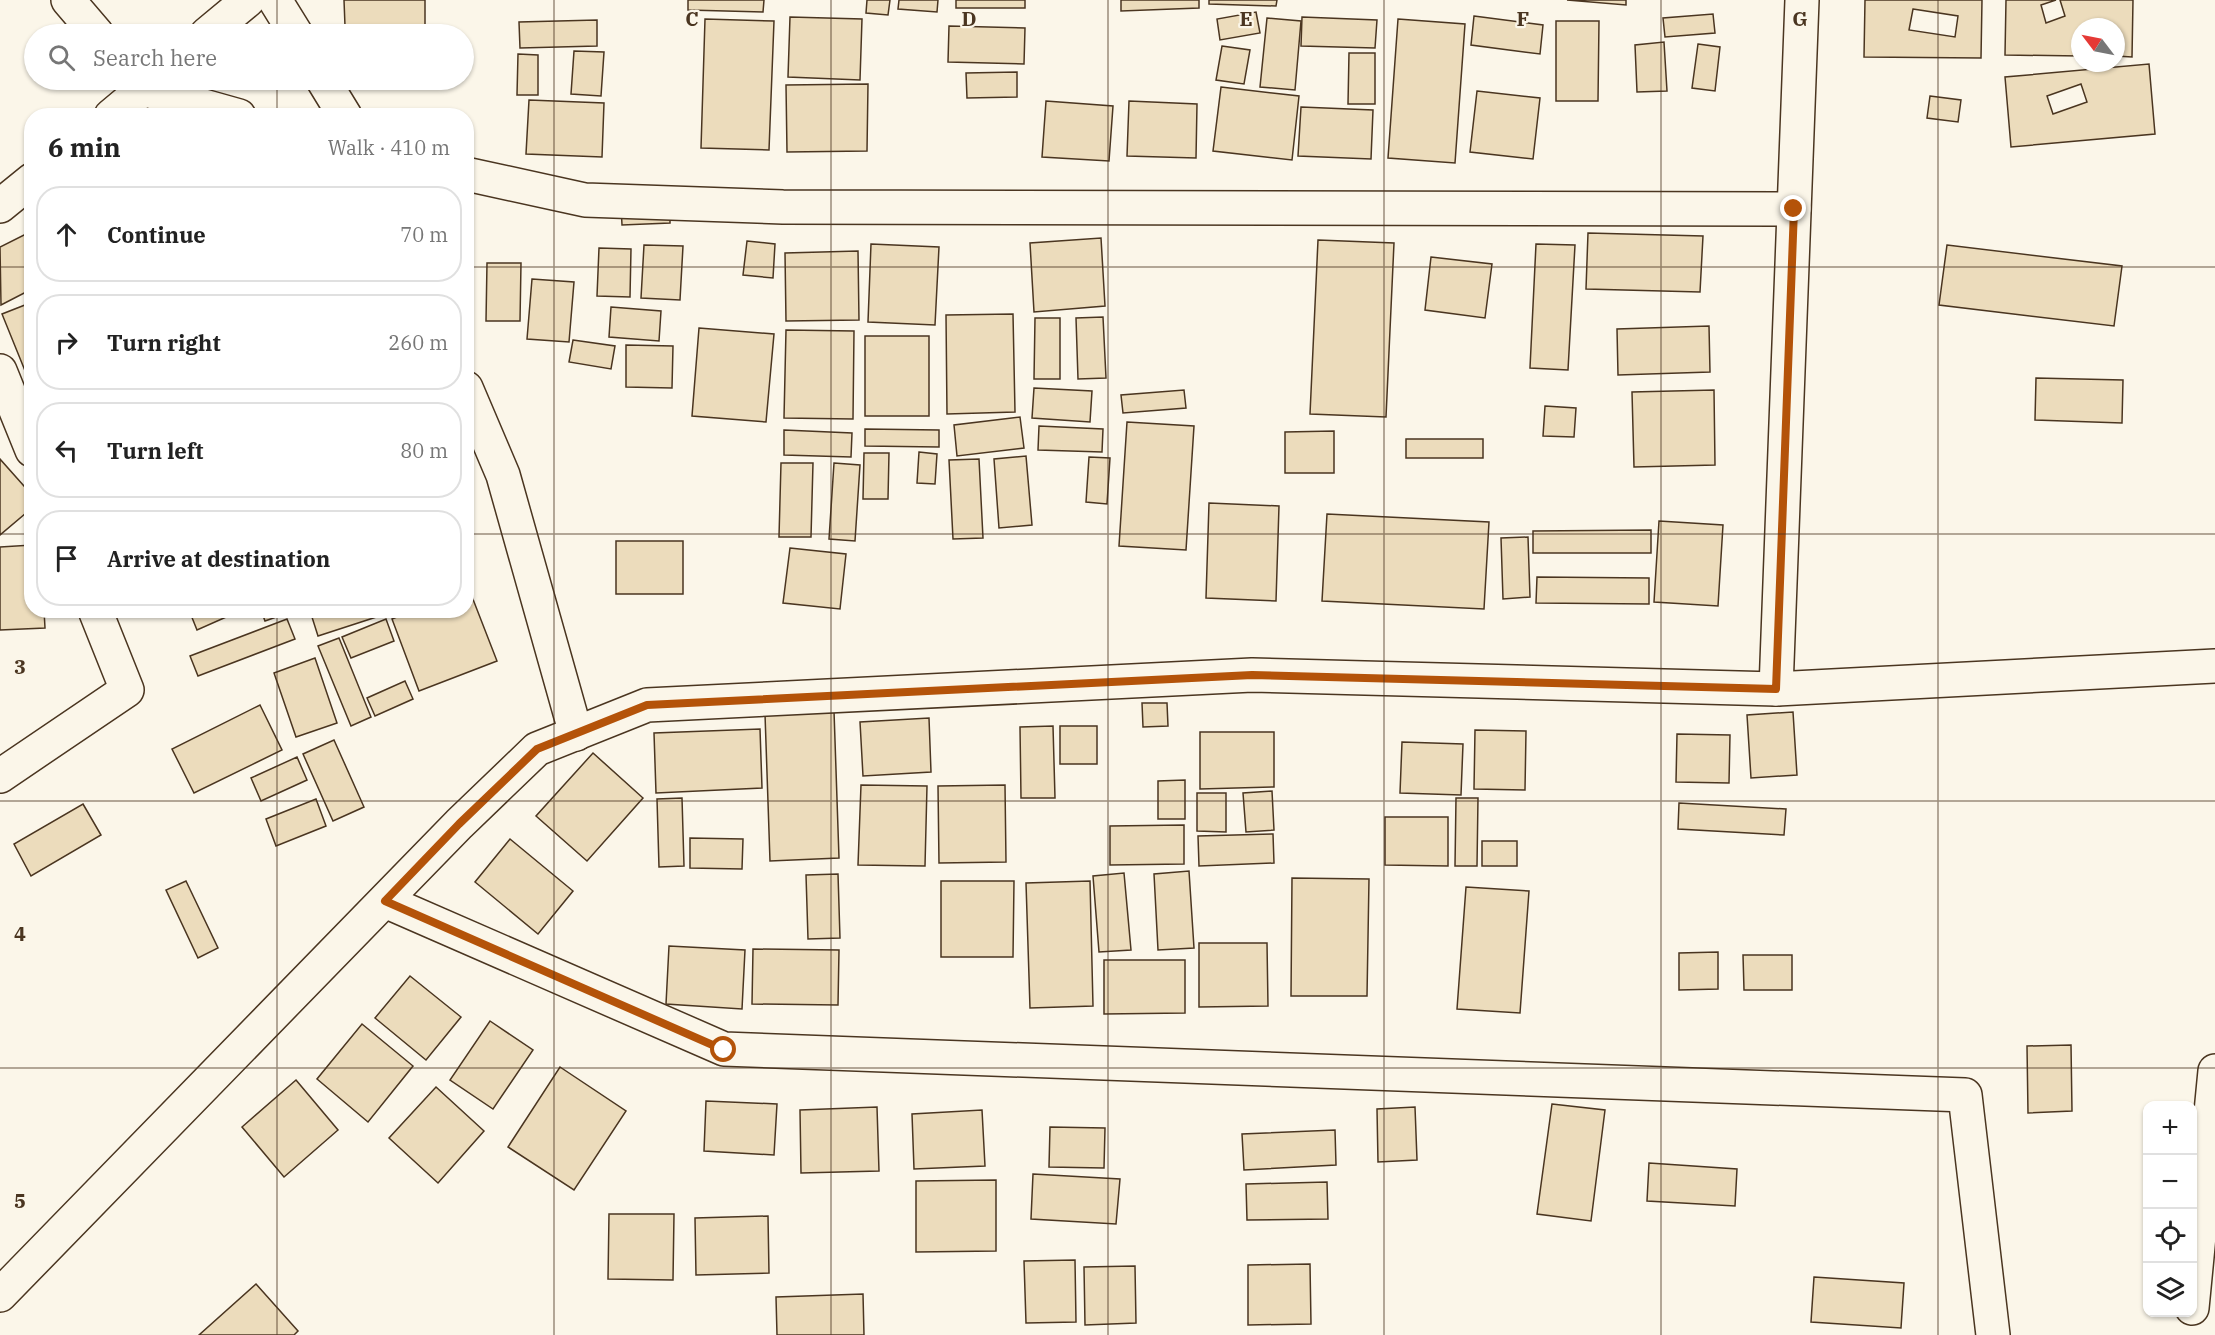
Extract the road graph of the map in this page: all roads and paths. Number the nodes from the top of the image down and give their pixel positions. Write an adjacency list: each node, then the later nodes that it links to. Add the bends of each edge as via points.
1 (68, 0): 5 (street)
2 (248, 0): 6 (street)
3 (275, 0): 7 (street)
4 (1802, 0): 17 (street)
5 (88, 24)
6 (219, 24)
7 (290, 24)
8 (137, 90): 11 (street)
9 (164, 90): 12 (street)
10 (329, 90): 13 (street)
11 (119, 108)
12 (216, 108)
13 (340, 108)
14 (474, 176): 17 (street, via 585,200 783,207)
15 (24, 186): 16 (street)
16 (0, 206)
17 (1794, 209): 23 (street)
18 (0, 371): 20 (street)
19 (474, 407): 24 (street, via 503,475)
20 (24, 430)
21 (99, 618): 25 (street, via 127,690)
22 (2215, 666): 23 (street)
23 (1776, 689): 24 (street, via 1252,675 647,705)
24 (576, 734): 26 (street, via 537,749)
25 (0, 776)
26 (385, 901): 29 (street); 31 (street, via 724,1050 1965,1095)
27 (2215, 1071): 28 (street)
28 (2197, 1265)
29 (0, 1295)
30 (2192, 1317): 32 (street)
31 (1993, 1335)
32 (2190, 1335)

